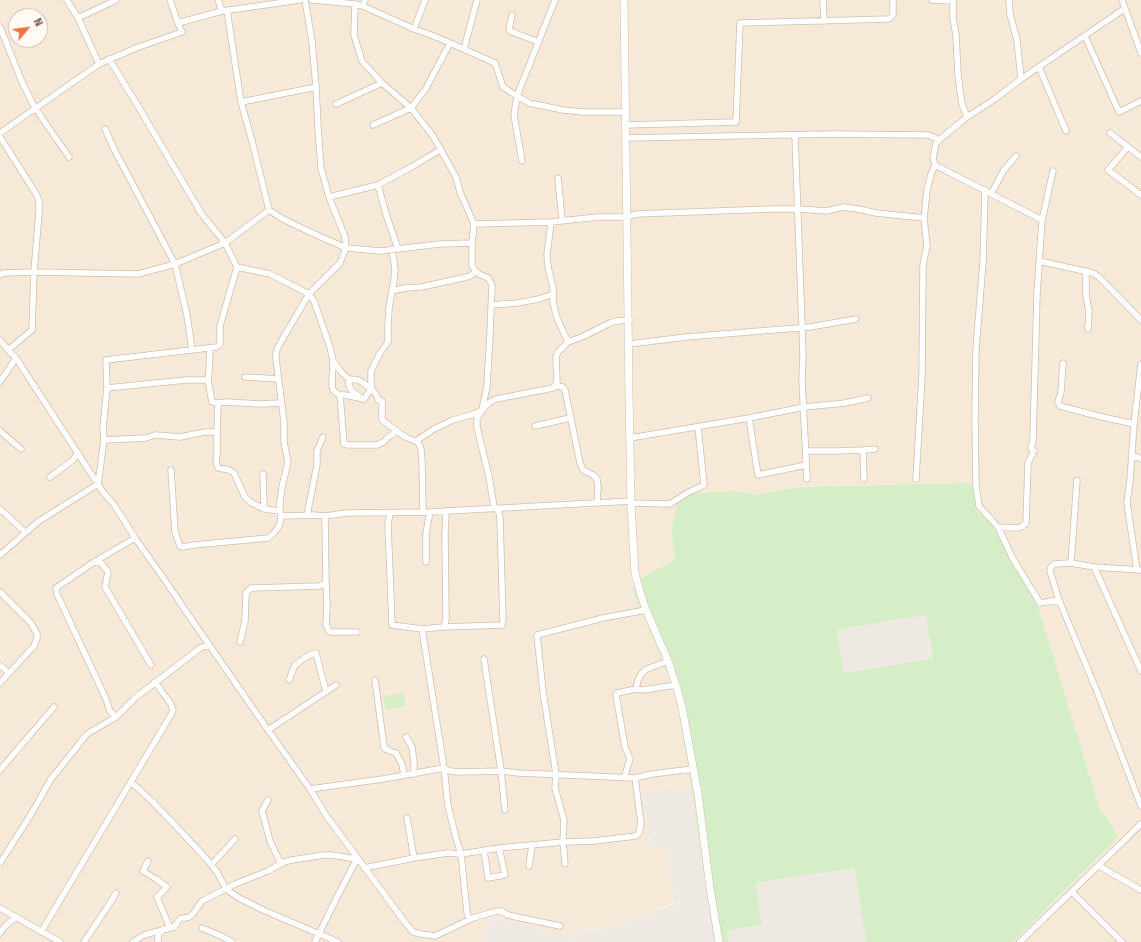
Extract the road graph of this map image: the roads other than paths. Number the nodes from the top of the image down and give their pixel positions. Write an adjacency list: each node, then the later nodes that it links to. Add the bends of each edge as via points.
1 (67, 0): 25 (street)
2 (116, 0): 25 (street)
3 (170, 0): 27 (street)
4 (218, 0): 23 (street)
5 (300, 0): 19 (street)
6 (305, 0): 40 (street)
7 (312, 0): 20 (street)
8 (365, 0): 21 (street)
9 (425, 0): 29 (street)
10 (477, 0): 33 (street)
11 (555, 0): 31 (street)
12 (624, 0): 47 (street)
13 (823, 0): 26 (street)
14 (893, 0): 26 (street, via 893,15 889,19)
15 (932, 0): 18 (street)
16 (1009, 0): 38 (street, via 1017,40)
17 (1122, 0): 22 (street)
18 (953, 1): 48 (street, via 962,104)
19 (260, 3): 23 (street)
20 (355, 4): 21 (street); 39 (street, via 354,35 362,60)
21 (362, 6): 29 (street)
22 (1124, 9): 30 (street); 34 (street)
23 (224, 10): 27 (street); 43 (street)
24 (512, 15): 31 (street, via 510,31)
25 (78, 18): 36 (street)
26 (824, 21): 50 (street, via 740,23 736,122)
27 (178, 23): 35 (street, via 182,32)
28 (0, 27): 45 (street)
29 (414, 29): 32 (street)
30 (1085, 36): 37 (street); 42 (street, via 1119,112)
31 (538, 42): 41 (street)
32 (450, 43): 33 (street); 46 (street, via 426,90)
33 (464, 49): 41 (street, via 495,64 503,87)
34 (1141, 53)
35 (109, 59): 36 (street); 81 (street, via 201,213)
36 (99, 64): 45 (street)
37 (1039, 67): 38 (street); 52 (street)
38 (1020, 79): 48 (street)
39 (382, 83): 44 (street); 46 (street)
40 (316, 87): 43 (street); 72 (street, via 321,168)
41 (516, 96): 47 (street, via 530,103 563,110); 64 (street, via 514,115)
42 (1141, 101)
43 (241, 102): 74 (street)
44 (336, 104)
45 (35, 108): 53 (street); 62 (street)
46 (411, 108): 49 (street); 60 (street, via 433,136)
47 (625, 112): 50 (street)
48 (967, 118): 58 (street)
49 (373, 125)
50 (626, 125): 57 (street)
51 (105, 129): 86 (street)
52 (1066, 131)
53 (0, 133)
54 (1110, 133): 59 (street)
55 (795, 135): 57 (street); 58 (street, via 929,135); 73 (street)
56 (0, 137): 91 (street, via 39,200)
57 (626, 138): 75 (street)
58 (939, 140): 65 (street, via 933,158)
59 (1128, 147): 63 (street); 71 (street, via 1108,170)
60 (440, 150): 68 (street); 80 (street, via 456,177)
61 (1016, 156): 70 (street, via 1004,170)
62 (69, 157)
63 (1141, 157)
64 (522, 161)
65 (935, 165): 69 (street); 76 (street, via 927,190)
66 (1053, 171): 78 (street)
67 (558, 178): 77 (street)
68 (378, 185): 72 (street); 84 (street)
69 (985, 190): 70 (street); 166 (street, via 983,262 976,349 976,486 979,506)
70 (991, 194): 78 (street)
71 (1141, 195)
72 (329, 197): 83 (street, via 345,237)
73 (798, 209): 75 (street, via 636,214); 76 (street, via 827,211 843,207); 99 (street)
74 (269, 210): 81 (street); 83 (street)
75 (627, 217): 77 (street); 97 (street)
76 (924, 218): 151 (street, via 927,246 924,259 922,376)
77 (562, 220): 79 (street)
78 (1042, 220): 85 (street)
79 (551, 222): 80 (street); 94 (street, via 547,255)
80 (474, 224): 82 (street)
81 (225, 243): 86 (street); 87 (street)
82 (472, 243): 84 (street); 88 (street, via 472,264)
83 (346, 248): 84 (street, via 381,251); 93 (street, via 340,263)
84 (395, 249): 92 (street)
85 (1040, 261): 89 (street); 166 (street, via 1031,448 1034,451 1028,463 1026,523 1016,528)
86 (175, 264): 91 (street, via 138,274); 106 (street)
87 (237, 267): 93 (street, via 270,274); 104 (street, via 220,326 220,344)
88 (476, 271): 92 (street, via 470,276 458,279); 95 (street, via 491,282)
89 (1086, 271): 98 (street, via 1098,277); 100 (street)
90 (1, 272): 91 (street)
91 (34, 272): 105 (street, via 32,330)
92 (392, 291): 118 (street, via 388,342 371,370)
93 (309, 294): 108 (street, via 326,334); 112 (street, via 278,347)
94 (553, 294): 95 (street, via 517,303); 102 (street, via 557,318)
95 (491, 305): 125 (street)
96 (856, 319): 99 (street)
97 (629, 320): 102 (street, via 610,323); 103 (street)
98 (1141, 320)
99 (802, 327): 103 (street); 124 (street)
100 (1088, 329)
101 (0, 340): 105 (street)
102 (568, 342): 116 (street, via 556,357)
103 (629, 344): 135 (street)
104 (210, 348): 106 (street); 114 (street)
105 (8, 350): 107 (street)
106 (192, 350): 117 (street, via 106,360)
107 (16, 358): 115 (street); 142 (street)
108 (333, 361): 113 (street); 119 (street, via 333,390)
109 (1063, 363): 128 (street, via 1058,402 1060,406)
110 (1141, 364): 128 (street)
111 (245, 378): 112 (street)
112 (278, 379): 123 (street)
113 (349, 379): 118 (street, via 358,380); 121 (street, via 352,391)
114 (208, 380): 117 (street); 122 (street, via 212,402)
115 (0, 382)
116 (556, 386): 125 (street, via 496,399); 126 (street, via 565,390)
117 (107, 388): 136 (street)
118 (371, 389): 121 (street); 132 (street, via 378,400 382,401 382,420)
119 (340, 395): 121 (street); 132 (street, via 344,444 377,446)
120 (868, 398): 124 (street)
121 (364, 399)
122 (218, 403): 123 (street); 133 (street)
123 (281, 403): 162 (street, via 288,462 282,487)
124 (804, 407): 127 (street); 141 (street)
125 (482, 410): 137 (street, via 453,420); 156 (street, via 477,418 477,427)
126 (570, 418): 129 (street); 155 (street, via 583,470 597,479)
127 (749, 418): 130 (street); 145 (street, via 758,475)
128 (1134, 424): 143 (street)
129 (535, 426)
130 (698, 426): 135 (street); 154 (street, via 704,485 670,504)
131 (0, 431): 138 (street)
132 (397, 431): 137 (street)
133 (217, 432): 136 (street, via 180,437 156,435 146,438); 158 (street, via 218,468 234,473 245,496 250,502)
134 (324, 437): 164 (street, via 317,451 317,465)
135 (630, 438): 154 (street)
136 (104, 440): 153 (street)
137 (416, 441): 160 (street, via 421,449)
138 (21, 449)
139 (875, 449): 140 (street)
140 (863, 450): 141 (street); 150 (street)
141 (806, 451): 145 (street)
142 (78, 453): 148 (street, via 73,460); 153 (street)
143 (1132, 455): 144 (street); 174 (street, via 1128,503)
144 (1141, 459)
145 (806, 465): 149 (street)
146 (171, 470): 162 (street, via 175,532 180,546 268,538 277,530)
147 (263, 474): 158 (street)
148 (50, 477)
149 (807, 479)
150 (864, 479)
151 (916, 479)
152 (1077, 480): 172 (street)
153 (98, 484): 167 (street); 168 (street)
154 (631, 502): 155 (street); 178 (street, via 635,574)
155 (597, 503): 156 (street)
156 (494, 507): 159 (street); 179 (street, via 500,518 502,623)
157 (0, 509): 167 (street)
158 (264, 509): 162 (street)
159 (446, 511): 161 (street); 179 (street, via 446,618)
160 (423, 512): 161 (street); 163 (street)
161 (430, 512): 171 (street, via 426,533)
162 (281, 513): 164 (street)
163 (390, 513): 165 (street); 180 (street, via 388,524 392,625)
164 (307, 515): 165 (street)
165 (325, 516): 175 (street)
166 (998, 527): 177 (street, via 1040,603)
167 (25, 532): 169 (street)
168 (135, 538): 170 (street); 183 (street)
169 (0, 555)
170 (94, 562): 187 (street, via 101,563 108,572 105,586); 199 (street, via 56,588 110,711)
171 (426, 562)
172 (1071, 563): 173 (street); 177 (street, via 1054,564 1051,567)
173 (1094, 567): 174 (street); 188 (street)
174 (1139, 570)
175 (326, 583): 181 (street, via 326,622 329,631); 182 (street, via 319,586 251,588 246,592 245,621)
176 (0, 592): 189 (street, via 31,623 37,634 34,646)
177 (1059, 600): 214 (street)
178 (646, 610): 185 (street); 207 (street, via 537,635)
179 (443, 627): 180 (street)
180 (422, 628): 202 (street)
181 (357, 632)
182 (240, 642)
183 (209, 645): 192 (street, via 200,648); 200 (street)
184 (484, 659): 205 (street)
185 (668, 661): 195 (street); 196 (street, via 642,673)
186 (0, 665): 189 (street)
187 (151, 665)
188 (1141, 671)
189 (9, 673): 193 (street)
190 (289, 680): 197 (street, via 295,664 316,653)
191 (375, 680): 208 (street, via 384,747 396,753)
192 (156, 682): 199 (street); 211 (street, via 173,710)
193 (0, 683)
194 (336, 685): 197 (street)
195 (676, 685): 196 (street); 203 (street)
196 (636, 689): 209 (street, via 616,692 625,747 630,759)
197 (326, 692): 200 (street)
198 (54, 707): 204 (street)
199 (116, 717): 227 (street, via 86,734 52,778)
200 (268, 730): 212 (street)
201 (406, 737): 206 (street, via 412,747)
202 (444, 768): 205 (street, via 459,772); 206 (street); 223 (street, via 448,806)
203 (693, 769): 210 (street); 257 (street)
204 (0, 770)
205 (501, 771): 207 (street); 215 (street)
206 (414, 774): 208 (street)
207 (556, 774): 209 (street); 219 (street, via 555,788 564,820)
208 (404, 775): 212 (street)
209 (624, 778): 210 (street)
210 (635, 778): 219 (street, via 641,823 636,836)
211 (131, 782): 228 (street); 245 (street)
212 (310, 789): 225 (street)
213 (268, 800): 229 (street, via 262,811 270,840)
214 (1141, 806)
215 (505, 810)
216 (407, 818): 224 (street)
217 (1141, 824): 232 (street)
218 (235, 839): 228 (street)
219 (563, 842): 220 (street); 230 (street)
220 (532, 845): 221 (street); 231 (street)
221 (499, 848): 222 (street); 222 (street, via 505,875 488,878)
222 (484, 850): 223 (street)
223 (461, 854): 224 (street, via 448,853); 240 (street)
224 (414, 858): 233 (street)
225 (357, 859): 229 (street, via 324,855); 233 (street); 247 (street)
226 (148, 861): 242 (street, via 143,872 167,887 157,897)
227 (0, 863)
228 (212, 864): 234 (street)
229 (281, 864): 234 (street)
230 (565, 864)
231 (529, 866)
232 (1099, 866): 235 (street); 236 (street)
233 (364, 868): 248 (street, via 413,932)
234 (226, 889): 242 (street, via 202,901 192,915 180,919); 247 (street, via 263,910)
235 (1141, 890)
236 (1072, 892): 258 (street); 259 (street)
237 (116, 894): 250 (street)
238 (0, 908): 239 (street)
239 (15, 918): 245 (street); 246 (street)
240 (469, 920): 241 (street, via 492,912 501,912); 248 (street)
241 (560, 926)
242 (170, 928): 244 (street)
243 (202, 928): 253 (street)
244 (163, 929): 251 (street, via 144,935); 252 (street, via 158,936)
245 (42, 932): 249 (street)
246 (0, 933)
247 (318, 934): 254 (street); 255 (street)
248 (435, 936): 256 (street)
249 (60, 942)
250 (84, 942)
251 (134, 942)
252 (158, 942)
253 (232, 942)
254 (315, 942)
255 (338, 942)
256 (431, 942)
257 (719, 942)
258 (1020, 942)
259 (1122, 942)

